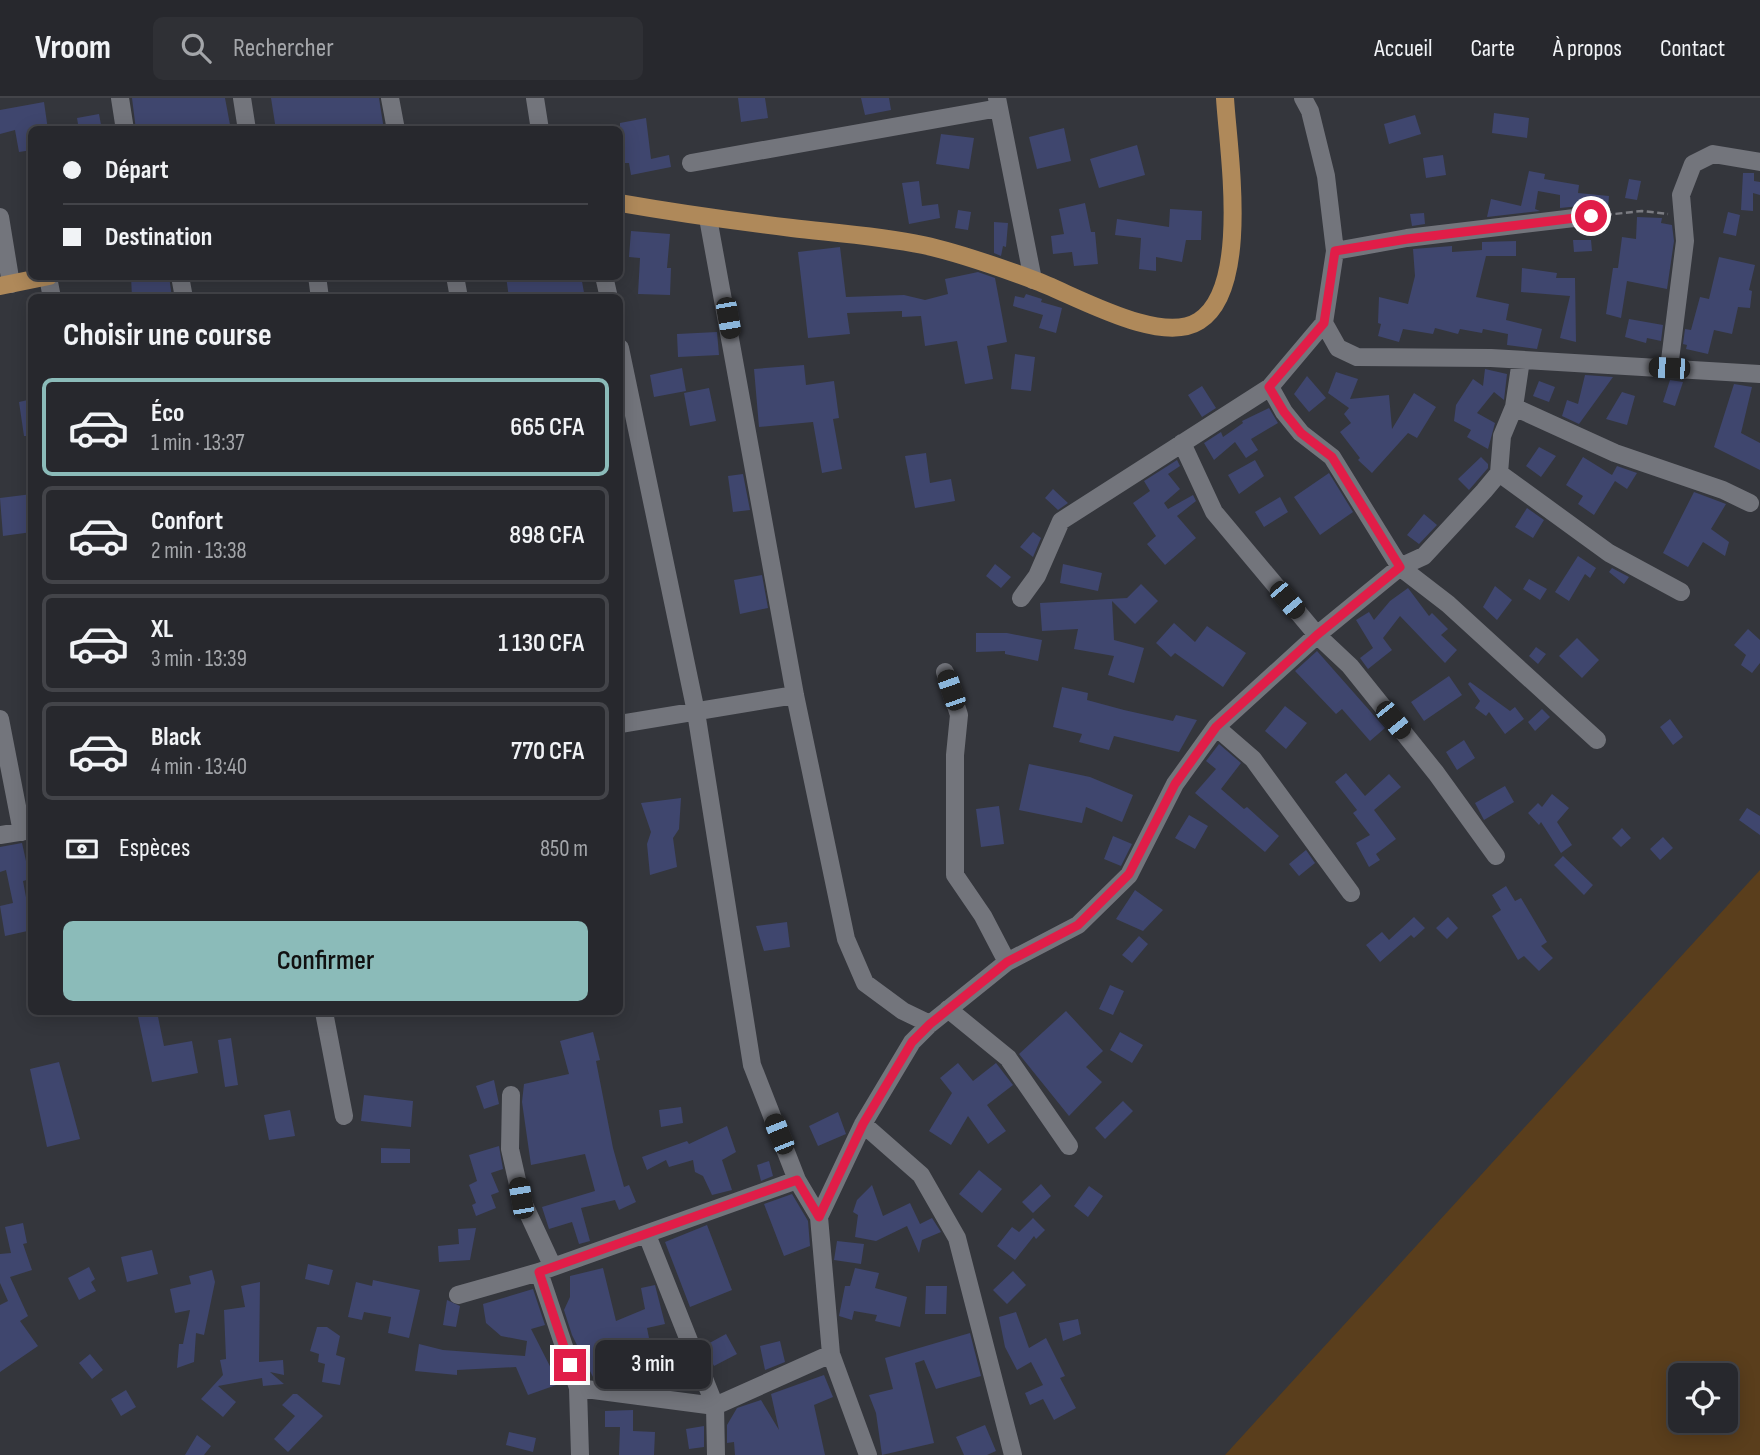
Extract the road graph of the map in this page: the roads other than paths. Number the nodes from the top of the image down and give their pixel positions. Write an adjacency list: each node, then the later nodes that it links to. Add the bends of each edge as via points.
1 (120, 98): 8 (street)
2 (242, 98): 9 (street)
3 (390, 98): 10 (street)
4 (535, 98): 11 (street)
5 (1225, 98): 20 (main road, via 1232,170 1232,251 1213,307 1199,321 1160,328)
6 (1303, 98): 18 (street, via 1326,176)
7 (998, 103): 13 (street); 20 (street)
8 (124, 126)
9 (246, 126)
10 (395, 126)
11 (539, 126)
12 (1760, 162): 25 (street, via 1713,154 1693,164 1681,195 1683,264)
13 (691, 163)
14 (623, 204): 17 (main road)
15 (0, 216): 21 (street)
16 (1591, 216): 18 (street)
17 (708, 218): 20 (main road, via 925,246); 37 (street)
18 (1335, 251): 22 (street)
19 (32, 280): 21 (main road)
20 (1034, 280)
21 (6, 285)
22 (1324, 323): 23 (street, via 1338,348 1357,358); 27 (street)
23 (1521, 360): 25 (street); 28 (street)
24 (623, 362): 38 (street)
25 (1669, 368): 26 (street)
26 (1760, 374)
27 (1269, 387): 29 (street); 32 (street, via 1301,433 1332,457)
28 (1514, 407): 30 (street, via 1502,436); 31 (street, via 1602,448)
29 (1182, 443): 34 (street, via 1061,521 1037,576); 35 (street, via 1214,512)
30 (1499, 472): 32 (street, via 1424,556); 33 (street, via 1609,553)
31 (1750, 503)
32 (1400, 567): 35 (street); 42 (street, via 1448,604)
33 (1681, 592)
34 (1021, 598)
35 (1317, 635): 41 (street); 45 (street, via 1350,667 1436,773)
36 (945, 672): 47 (street, via 958,715 955,875)
37 (795, 695): 38 (street); 50 (street, via 846,939 865,983)
38 (696, 712): 40 (street); 55 (street, via 752,1065)
39 (0, 719): 43 (street)
40 (623, 724)
41 (1216, 727): 46 (street, via 1253,760); 47 (street, via 1175,784 1129,874 1078,925)
42 (1597, 740)
43 (27, 831): 44 (street)
44 (0, 835)
45 (1496, 856)
46 (1351, 893)
47 (1007, 962): 48 (street)
48 (948, 1010): 50 (street); 54 (street, via 1008,1058)
49 (325, 1015): 52 (street)
50 (930, 1024): 53 (street, via 912,1042)
51 (511, 1095): 58 (street, via 510,1149 521,1198)
52 (344, 1116)
53 (863, 1124): 56 (street); 66 (street, via 921,1175 957,1238)
54 (1069, 1146)
55 (797, 1180): 56 (street); 57 (street)
56 (819, 1217): 60 (street)
57 (647, 1235): 58 (street); 62 (street)
58 (546, 1269): 59 (street); 61 (street)
59 (458, 1295)
60 (831, 1354): 62 (street); 65 (street)
61 (578, 1388): 62 (street); 63 (street)
62 (715, 1406): 64 (street)
63 (580, 1455)
64 (716, 1455)
65 (868, 1455)
66 (1013, 1455)

